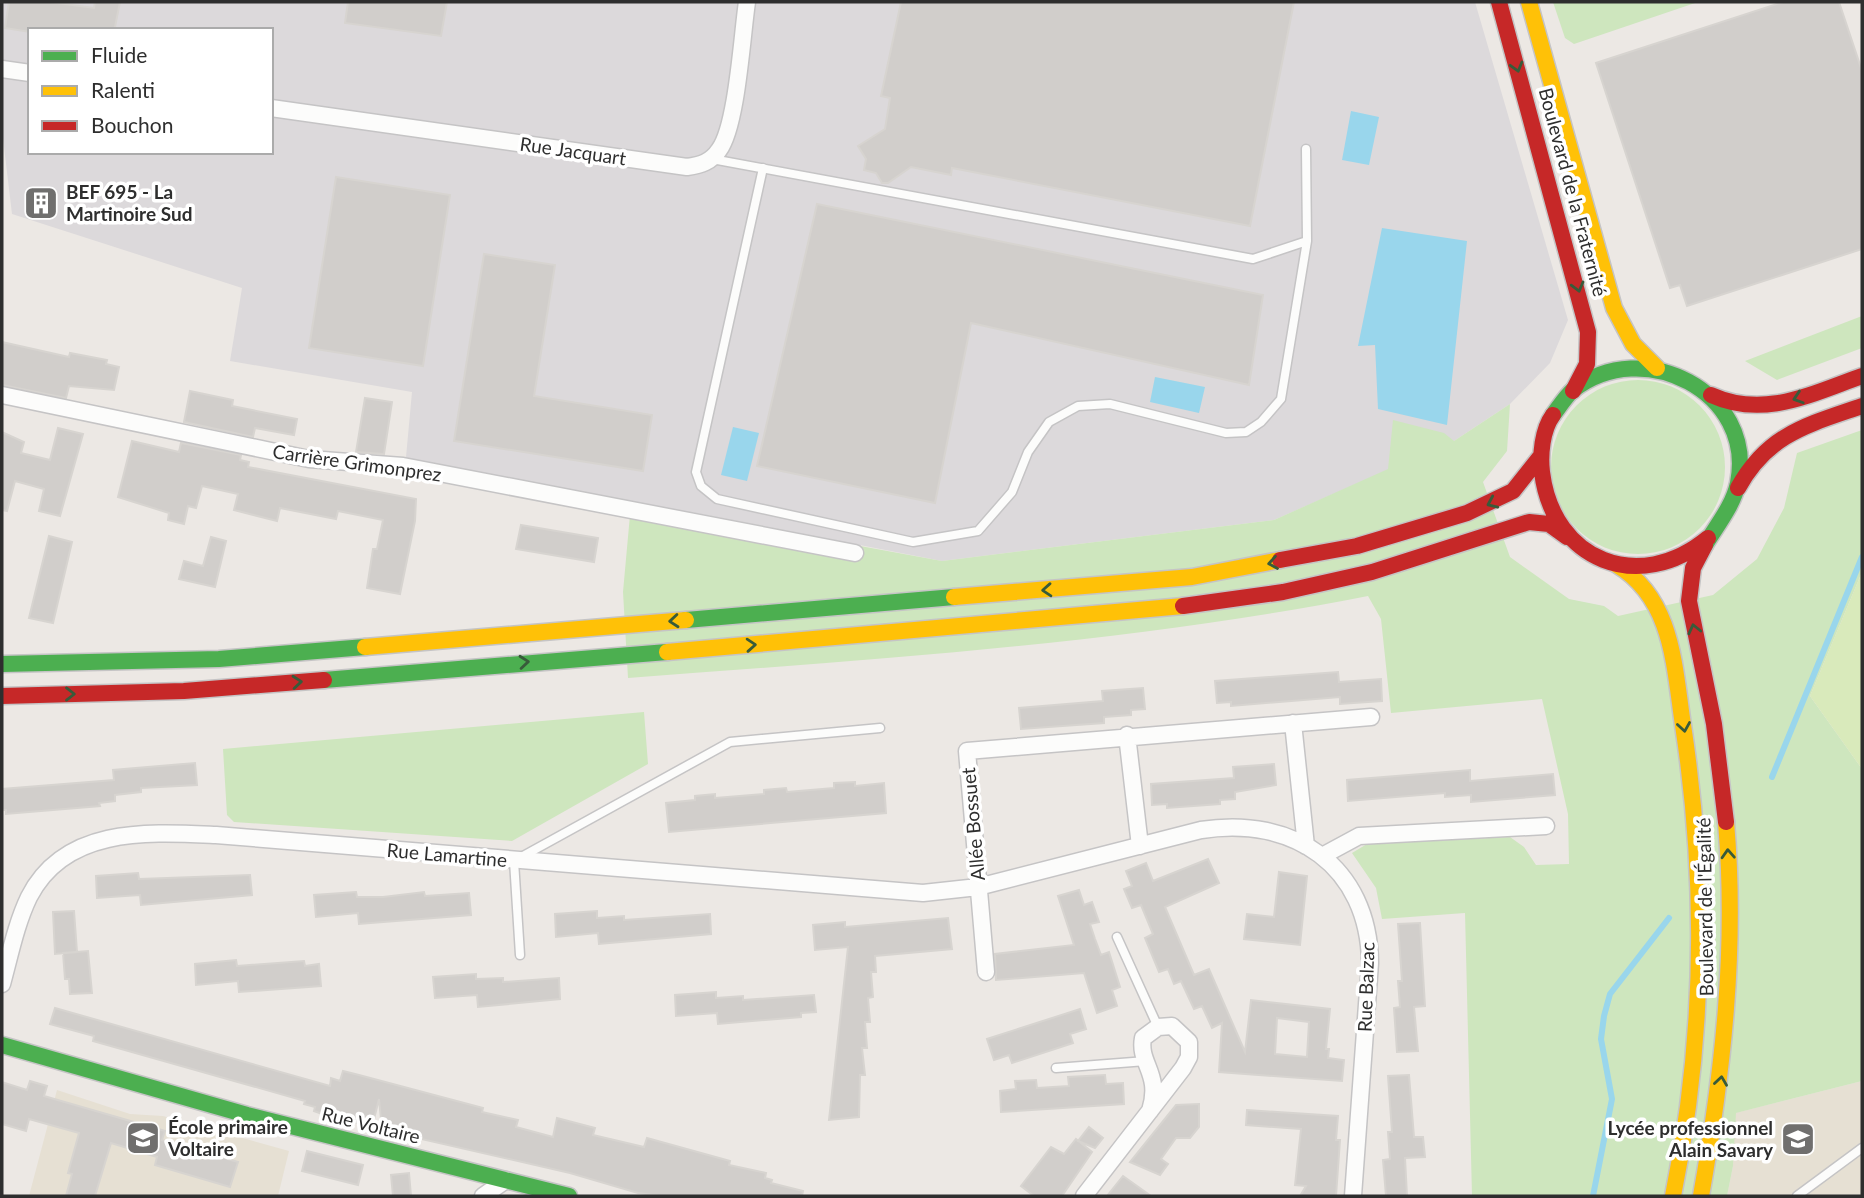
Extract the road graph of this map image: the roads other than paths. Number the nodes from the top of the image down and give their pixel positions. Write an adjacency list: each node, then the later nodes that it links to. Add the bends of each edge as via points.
1 (747, 2): 8 (street, via 728,135)
2 (1499, 2): 14 (main road, Boulevard de la Fraternité, one-way to 14, via 1588,332 1587,364)
3 (1529, 2): 11 (main road, Boulevard de la Fraternité, via 1614,308 1633,344)
4 (2, 69): 5 (street)
5 (28, 73)
6 (273, 108): 8 (street, Rue Jacquart, via 687,167)
7 (1306, 149): 10 (lane)
8 (712, 159): 9 (lane)
9 (763, 168): 10 (lane, via 1253,259); 10 (lane, via 696,472 701,486 717,499 914,542 978,531 1012,492 1028,452 1049,422 1078,406 1110,404 1226,433 1247,432 1261,422 1281,399)
10 (1307, 241)
11 (1657, 368): 13 (main road, Boulevard de l'Égalité); 14 (main road, Boulevard de l'Égalité, via 1612,371)
12 (1862, 376): 13 (main road, one-way to 13, via 1760,408 1730,405)
13 (1703, 389): 18 (main road, Boulevard de l'Égalité, via 1724,415 1737,446)
14 (1572, 393): 17 (main road, Boulevard de l'Égalité, via 1546,428)
15 (2, 395): 21 (street, Carrière Grimonprez, via 309,459 403,466)
16 (1862, 406): 18 (main road, via 1772,441 1751,463)
17 (1539, 457): 19 (main road, Boulevard de l'Égalité, via 1544,500); 23 (main road, one-way to 23, via 1513,491 1467,513 1357,546 1192,576 219,659)
18 (1735, 496): 20 (main road, Boulevard de l'Égalité)
19 (1567, 537): 22 (main road, Boulevard de l'Égalité, via 1590,554); 24 (main road, one-way to 19, via 184,691 1183,606 1283,592 1372,572 1529,522 1549,524)
20 (1709, 538): 22 (main road, Boulevard de l'Égalité, via 1666,563); 51 (main road, Boulevard de l'Égalité, one-way to 20, via 1723,1061 1729,932 1728,848 1720,770 1689,602 1691,572)
21 (855, 554)
22 (1617, 565): 50 (main road, Boulevard de l'Égalité, one-way to 50, via 1646,586 1667,631 1695,806 1698,1016)
23 (2, 664)
24 (2, 696)
25 (1371, 717): 26 (street, Allée Bossuet)
26 (1293, 723): 28 (street, Allée Bossuet); 31 (street)
27 (880, 728): 33 (lane, via 730,741)
28 (1127, 735): 30 (street); 34 (street, Allée Bossuet, via 967,751)
29 (1546, 826): 32 (street, via 1359,836)
30 (1140, 846): 31 (street, Rue Balzac, via 1233,826 1276,833); 34 (street, Rue Balzac)
31 (1306, 846): 32 (street, Rue Balzac)
32 (1322, 856): 49 (street, Rue Balzac, via 1355,893 1370,943)
33 (514, 861): 34 (street, Rue Lamartine, via 899,893); 36 (lane); 38 (street, Rue Lamartine, via 216,835 107,838 67,855 36,885 21,915)
34 (978, 887): 37 (street, Allée Bossuet)
35 (1117, 937): 39 (lane)
36 (520, 955)
37 (986, 972)
38 (2, 984)
39 (1158, 1027): 41 (street, via 1143,1038); 43 (street, via 1179,1030 1190,1049 1183,1068)
40 (2, 1045): 45 (main road, Rue Voltaire, via 247,1115)
41 (1146, 1061): 42 (lane); 43 (street, via 1154,1077)
42 (1056, 1068)
43 (1150, 1111): 48 (street)
44 (1862, 1148): 52 (lane)
45 (506, 1180): 46 (street); 47 (main road, Rue Voltaire)
46 (483, 1196)
47 (569, 1196)
48 (1084, 1196)
49 (1353, 1196)
50 (1673, 1196)
51 (1701, 1196)
52 (1797, 1196)

